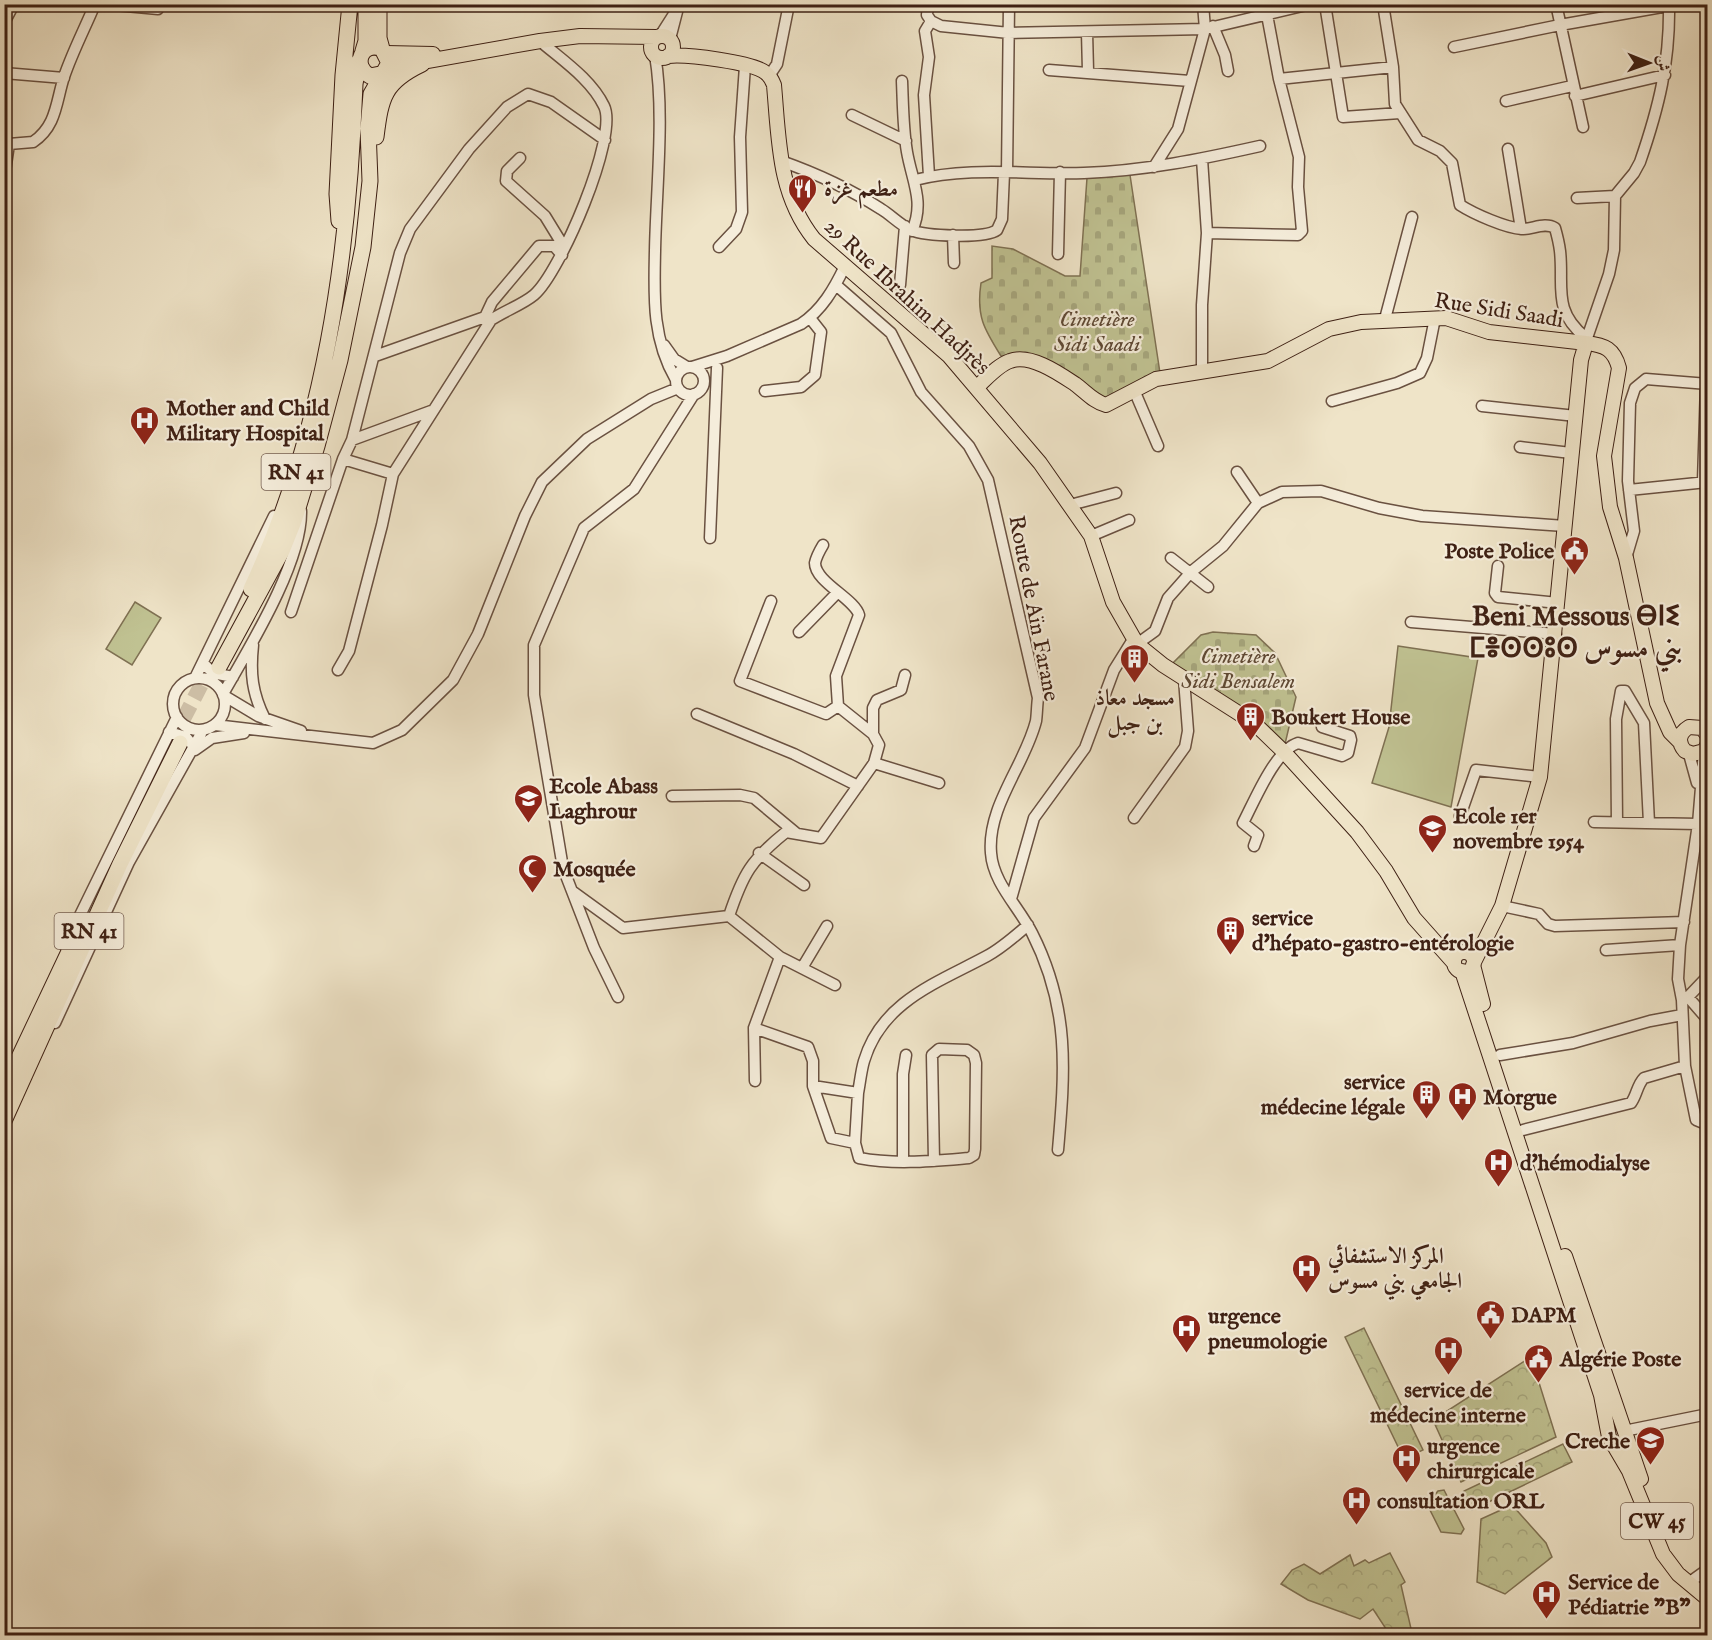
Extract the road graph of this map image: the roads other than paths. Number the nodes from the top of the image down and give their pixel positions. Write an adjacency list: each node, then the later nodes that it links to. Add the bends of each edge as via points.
1 (14, 4): 20 (street)
2 (95, 4): 42 (street)
3 (104, 4): 17 (street)
4 (350, 4): 78 (highway, via 337,194)
5 (366, 4): 30 (highway, RN 41, via 366,41)
6 (379, 4): 29 (highway, via 379,38)
7 (789, 4): 41 (street, via 777,64)
8 (928, 4): 19 (street)
9 (1009, 4): 24 (street)
10 (1311, 4): 18 (street)
11 (1325, 4): 38 (street)
12 (1383, 4): 33 (street)
13 (1556, 4): 21 (street)
14 (1672, 5): 21 (street); 40 (street)
15 (1202, 6): 22 (street)
16 (679, 7): 26 (street)
17 (158, 9)
18 (1266, 10): 22 (street); 43 (street)
19 (931, 21): 24 (street, via 941,26); 62 (street, via 925,30 928,57 924,95)
20 (4, 23)
21 (1560, 25): 27 (street); 46 (street)
22 (1209, 28): 23 (street); 37 (street, via 1225,55); 45 (street)
23 (1087, 32): 24 (street); 36 (street)
24 (1009, 33): 61 (street)
25 (540, 41): 26 (main road, via 611,36); 28 (main road); 51 (street, via 588,82 606,107)
26 (662, 47): 32 (main road); 85 (street)
27 (1454, 47)
28 (486, 50): 29 (main road, via 419,55); 31 (main road)
29 (384, 51): 30 (highway, via 372,47); 34 (highway, via 389,63)
30 (361, 56): 34 (highway, via 362,70 370,76); 78 (highway, RN 41, via 355,84 348,206)
31 (422, 64): 34 (main road); 65 (highway, via 403,73 386,90)
32 (745, 66): 41 (main road); 73 (street, via 739,150 742,212 736,229)
33 (1393, 67): 38 (street); 48 (street, via 1395,104)
34 (386, 70): 65 (highway, RN 41, via 370,94)
35 (1049, 70): 36 (street)
36 (1088, 71): 45 (street)
37 (1228, 71)
38 (1336, 72): 43 (street); 48 (street, via 1343,117)
39 (4, 73): 42 (street)
40 (1665, 75): 46 (street); 66 (street, via 1640,162)
41 (770, 76): 58 (main road, 29 Rue Ibrahim Hadjrès)
42 (64, 78): 53 (street, via 57,112 44,131 33,142)
43 (1279, 79): 71 (street, via 1299,158 1301,234)
44 (902, 81): 52 (street)
45 (1190, 81): 59 (street, via 1178,129)
46 (1574, 91): 47 (street); 50 (street)
47 (1506, 101)
48 (1400, 113): 70 (street, via 1418,140 1440,151 1452,163 1460,205)
49 (852, 115): 52 (street)
50 (1582, 127)
51 (605, 140): 74 (street); 87 (street, via 551,102 528,94 507,107 469,149 410,230 400,253)
52 (906, 141): 64 (street)
53 (7, 143): 63 (street)
54 (1260, 146): 57 (street)
55 (1508, 149): 70 (street)
56 (520, 158): 74 (street, via 507,171 506,181 545,216)
57 (1202, 159): 59 (street); 71 (street)
58 (781, 161): 69 (street, via 880,208); 77 (main road, 29 Rue Ibrahim Hadjrès, via 790,200 799,218 814,239)
59 (1154, 167): 60 (street)
60 (1060, 172): 61 (street); 75 (street)
61 (1006, 173): 62 (street); 72 (street, via 1002,219 997,230 986,235)
62 (929, 176): 64 (street)
63 (4, 178)
64 (915, 180): 69 (street, via 919,209)
65 (370, 181): 113 (highway, RN 41, via 363,247 342,349)
66 (1615, 196): 67 (street); 86 (street, via 1614,250)
67 (1577, 198)
68 (1412, 217): 84 (street)
69 (908, 228): 72 (street); 80 (street)
70 (1521, 229): 86 (street, via 1549,225 1555,228 1563,303 1574,327)
71 (1207, 232): 91 (street)
72 (952, 235): 76 (street)
73 (719, 247)
74 (563, 251): 83 (street, via 535,294); 83 (street, via 554,246 539,246 492,302)
75 (1058, 254)
76 (954, 263)
77 (845, 267): 79 (street); 95 (main road, 29 Rue Ibrahim Hadjrès, via 927,336)
78 (338, 269): 113 (highway, RN 41, via 326,354)
79 (836, 285): 81 (street); 176 (street, Route de Aïn Farane, via 891,333 921,392 969,446 988,480 1038,698 1036,720 992,832 993,867)
80 (900, 285)
81 (810, 318): 88 (street); 97 (street, via 821,332 815,375 801,387)
82 (1435, 318): 84 (main road, Rue Sidi Saadi); 86 (main road, Rue Sidi Saadi, via 1489,332); 99 (street, via 1420,373)
83 (488, 319): 87 (street); 101 (street)
84 (1385, 319): 91 (main road, Rue Sidi Saadi, via 1329,329 1268,361)
85 (656, 329): 89 (street, via 670,354); 92 (street, via 660,348)
86 (1586, 340): 102 (main road); 122 (main road, Rue Sidi Saadi, via 1610,349 1619,368 1604,456 1610,507)
87 (375, 356): 103 (street)
88 (727, 356): 89 (street); 90 (street)
89 (689, 367): 92 (street); 93 (street, via 700,371)
90 (717, 368): 93 (street); 119 (street)
91 (1202, 370): 96 (main road, Rue Sidi Saadi, via 1156,379)
92 (676, 380): 98 (street, via 685,394); 153 (street, via 587,439 542,482 478,634 453,680 402,730 383,739 373,743)
93 (703, 384): 98 (street)
94 (1707, 384): 110 (street); 111 (street, via 1646,379 1635,388 1630,403)
95 (977, 387): 96 (main road, Rue Sidi Saadi, via 1012,360 1024,360 1046,367 1098,403 1114,403); 115 (main road, 29 Rue Ibrahim Hadjrès)
96 (1134, 390): 104 (street)
97 (765, 391)
98 (694, 394): 175 (street, via 634,489 584,528 534,645 534,695 563,868)
99 (1332, 401)
100 (1482, 406): 102 (street)
101 (430, 411): 103 (street); 109 (street)
102 (1576, 416): 106 (main road)
103 (352, 440): 107 (street)
104 (1158, 446)
105 (1520, 447): 106 (street)
106 (1571, 453): 117 (main road)
107 (343, 459): 109 (street); 129 (street)
108 (1237, 472): 114 (street)
109 (393, 474): 136 (street, via 349,651)
110 (1705, 482): 111 (street)
111 (1629, 490): 122 (street, via 1634,531)
112 (1116, 493): 115 (street)
113 (296, 495): 133 (street, via 300,532 268,614); 135 (highway, RN 41, via 282,551); 135 (street, via 275,514)
114 (1258, 503): 117 (street, via 1282,492 1310,490 1422,516); 124 (street, via 1223,546)
115 (1070, 506): 118 (main road, 29 Rue Ibrahim Hadjrès)
116 (1129, 520): 118 (street)
117 (1565, 526): 128 (main road)
118 (1091, 536): 134 (main road, 29 Rue Ibrahim Hadjrès, via 1108,591)
119 (710, 538)
120 (823, 545): 126 (street, via 816,568)
121 (1171, 558): 124 (street)
122 (1626, 558): 143 (main road)
123 (1498, 566): 128 (street, via 1498,597)
124 (1191, 572): 125 (street); 134 (street, via 1168,598 1155,631)
125 (1208, 587)
126 (837, 593): 131 (street); 142 (street, via 859,615 836,676)
127 (771, 601): 142 (street, via 740,681 826,714)
128 (1558, 603): 132 (main road)
129 (291, 612)
130 (1410, 622): 132 (street)
131 (799, 633)
132 (1556, 634): 160 (main road)
133 (253, 641): 138 (street); 146 (street, via 250,675)
134 (1136, 641): 140 (main road, 29 Rue Ibrahim Hadjrès); 176 (street, via 1114,670 1085,748 1034,818)
135 (212, 664): 138 (street, via 213,673); 139 (street)
136 (338, 670)
137 (905, 675): 152 (street, via 901,690 877,700 873,708)
138 (232, 677): 141 (street)
139 (195, 678): 141 (street, via 215,683); 145 (street, via 181,685 175,696)
140 (1184, 679): 157 (main road, 29 Rue Ibrahim Hadjrès, via 1254,723); 166 (street, via 1188,719 1185,747)
141 (223, 694): 146 (street); 147 (street, via 224,711)
142 (838, 706): 152 (street)
143 (1660, 712): 149 (main road); 155 (main road)
144 (697, 714): 162 (street, via 785,750)
145 (177, 717): 150 (street, via 183,725); 156 (street)
146 (265, 719): 153 (street)
147 (215, 725): 150 (street); 151 (street)
148 (1322, 727): 157 (street, via 1350,736 1347,754 1342,756 1299,743)
149 (1689, 727): 154 (main road, via 1698,726); 155 (main road)
150 (202, 730): 156 (street)
151 (260, 731): 153 (street); 156 (street)
152 (873, 734): 159 (street, via 879,745)
153 (322, 738)
154 (1706, 738): 158 (main road); 163 (street)
155 (1680, 742): 158 (main road)
156 (181, 743): 194 (highway, RN 41); 194 (street, via 63,1009)
157 (1284, 752): 172 (street, via 1244,823 1258,835); 185 (main road, 29 Rue Ibrahim Hadjrès, via 1357,832 1414,918)
158 (1689, 754): 163 (street)
159 (874, 763): 161 (street); 162 (street)
160 (1540, 777): 165 (street, via 1476,771); 177 (main road)
161 (939, 783)
162 (858, 786): 171 (street, via 821,838)
163 (1699, 789): 170 (street)
164 (672, 796): 171 (street, via 754,798)
165 (1460, 816)
166 (1134, 818)
167 (1594, 822): 168 (street)
168 (1617, 822): 169 (street); 169 (street, via 1616,719 1621,690 1644,723)
169 (1649, 823): 170 (street)
170 (1698, 824): 179 (street)
171 (796, 833): 173 (street, via 786,832)
172 (1254, 846)
173 (759, 853): 174 (street); 178 (street)
174 (804, 885)
175 (572, 891): 178 (street, via 623,928); 189 (street)
176 (1011, 899): 180 (street, Route de Aïn Farane)
177 (1502, 906): 179 (street, via 1539,914 1555,927); 185 (main road, via 1487,938)
178 (729, 916): 184 (street)
179 (1684, 922): 182 (street)
180 (1028, 925): 201 (street, via 989,955 921,989 899,1005 881,1027 864,1060); 206 (street, Route de Aïn Farane, via 1049,973 1063,1027 1065,1075)
181 (827, 926): 186 (street)
182 (1680, 945): 183 (street); 190 (street, via 1678,979)
183 (1606, 950)
184 (780, 957): 186 (street); 193 (street)
185 (1465, 961): 196 (main road, CW 45); 211 (main road, CW 45, via 1601,1395)
186 (802, 968): 188 (street)
187 (1707, 976): 190 (street)
188 (835, 985)
189 (618, 997)
190 (1685, 998): 191 (street); 192 (street)
191 (1682, 1016): 196 (street, via 1573,1043); 197 (street)
192 (1707, 1020)
193 (754, 1028): 198 (street); 199 (street, via 808,1047 813,1061)
194 (35, 1037): 200 (highway, RN 41); 202 (highway, RN 41)
195 (906, 1055): 208 (street)
196 (1500, 1055): 204 (main road, CW 45)
197 (1684, 1066): 203 (street, via 1696,1120); 204 (street, via 1644,1078 1631,1103)
198 (755, 1081)
199 (813, 1086): 201 (street); 205 (street, via 831,1138)
200 (4, 1089)
201 (858, 1093): 205 (street)
202 (4, 1121)
203 (1707, 1125)
204 (1523, 1130): 210 (main road, CW 45)
205 (855, 1143): 208 (street, via 859,1158)
206 (1058, 1150)
207 (934, 1161): 207 (street, via 974,1155 976,1064 974,1055 967,1050 939,1049 932,1055); 208 (street)
208 (903, 1162)
209 (1707, 1414): 212 (street)
210 (1618, 1415): 211 (main road); 212 (main road, CW 45)
211 (1605, 1422): 212 (main road, CW 45, via 1609,1437)
212 (1622, 1440): 214 (main road, CW 45, via 1663,1535 1678,1562); 216 (main road, via 1629,1471 1663,1554 1678,1574)
213 (1707, 1569): 214 (street)
214 (1694, 1579): 215 (main road, CW 45)
215 (1707, 1589)
216 (1707, 1599)

